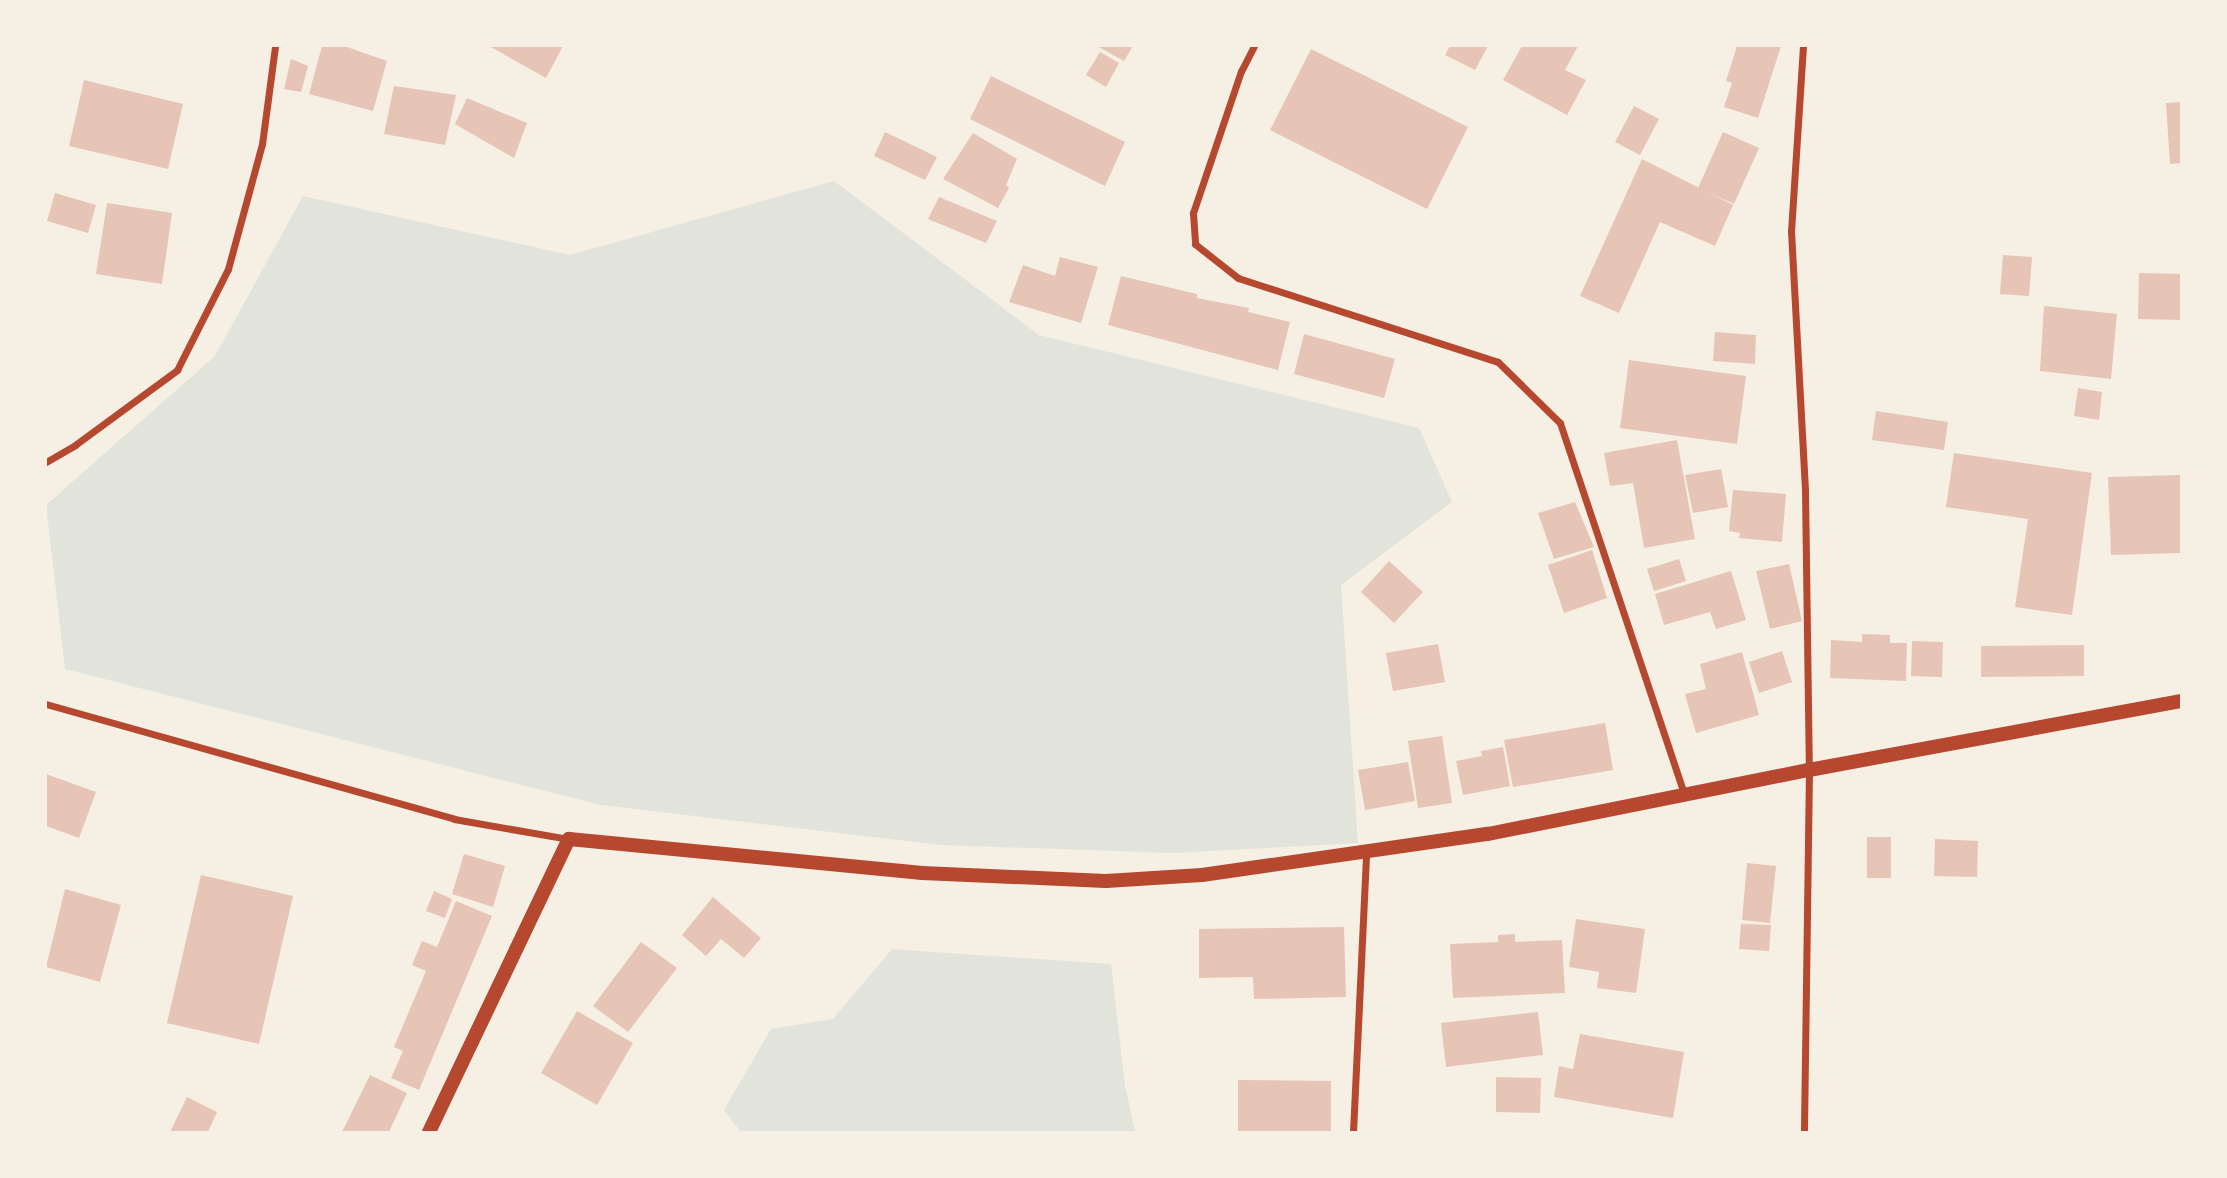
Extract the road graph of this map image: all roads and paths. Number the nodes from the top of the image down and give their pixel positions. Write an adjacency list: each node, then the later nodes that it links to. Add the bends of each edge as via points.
1 (275, 46): 4 (street, via 262,144 228,269 177,370)
2 (1254, 46): 8 (street, via 1241,71 1193,213 1195,244 1238,278 1498,362 1560,423)
3 (1803, 46): 7 (street, via 1791,231 1805,491)
4 (46, 462)
5 (2182, 701): 7 (main road)
6 (46, 704): 9 (street, via 454,819)
7 (1808, 770): 8 (main road); 13 (street)
8 (1684, 794): 10 (main road, via 1488,834)
9 (569, 839): 10 (main road, via 922,873 1106,881 1202,875); 11 (main road)
10 (1366, 853): 12 (street)
11 (429, 1132)
12 (1353, 1132)
13 (1804, 1132)

